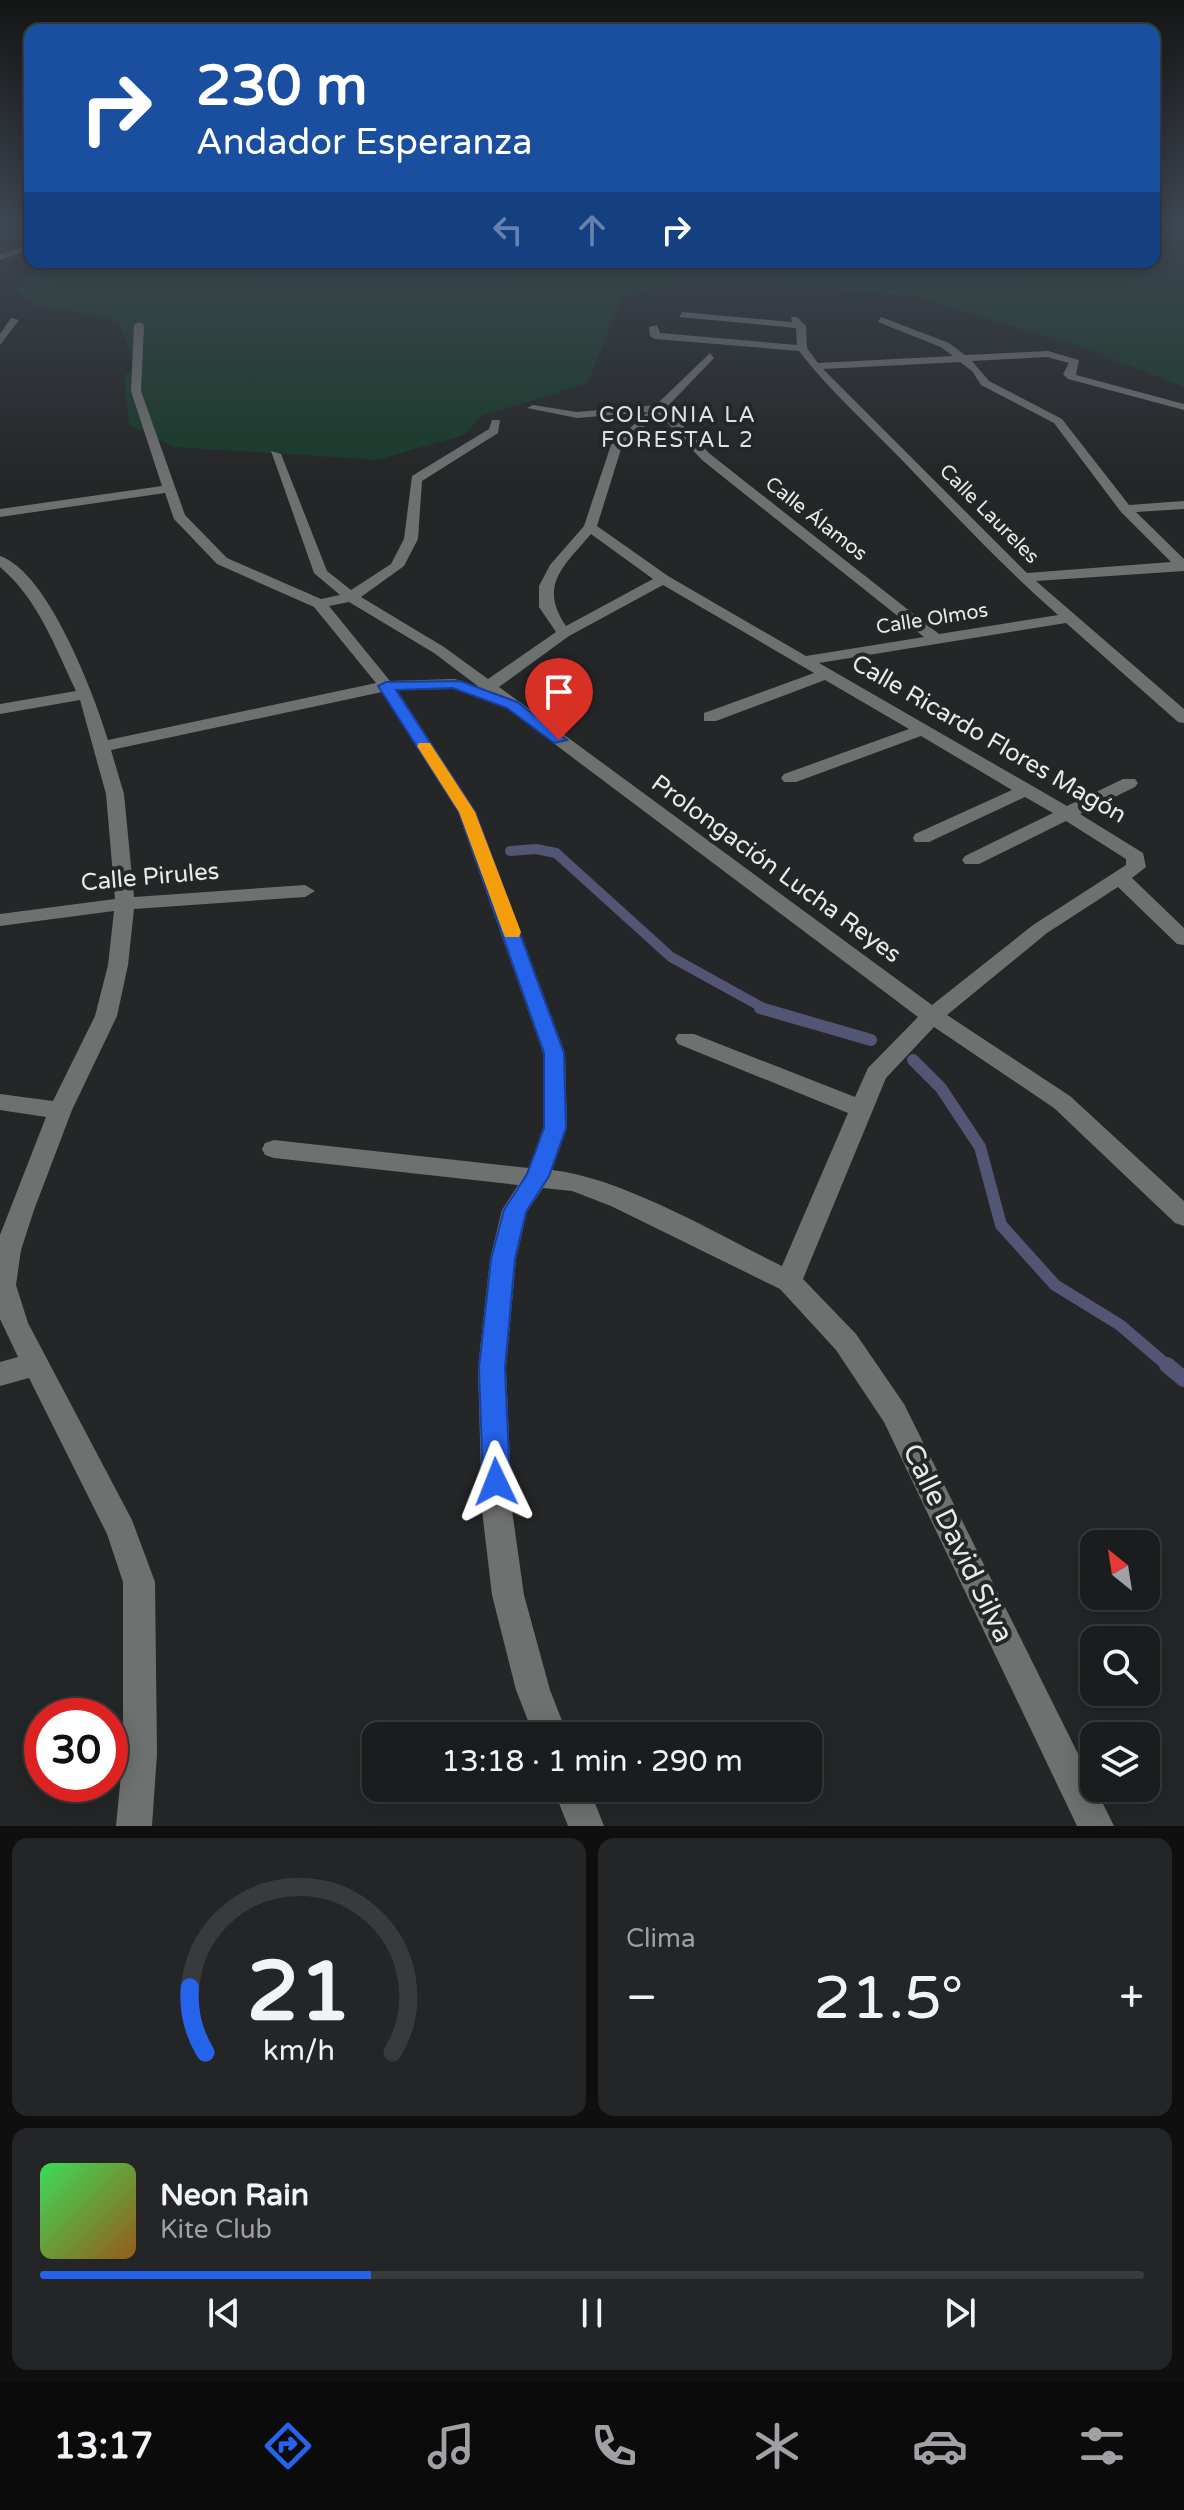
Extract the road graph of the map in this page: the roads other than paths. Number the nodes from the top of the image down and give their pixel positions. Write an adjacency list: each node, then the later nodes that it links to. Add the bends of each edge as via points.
1 (682, 315): 9 (street, via 797,322)
2 (14, 320): 8 (street)
3 (881, 320): 7 (street)
4 (139, 325): 18 (street, via 136,391)
5 (942, 330): 7 (street)
6 (655, 332): 9 (street)
7 (923, 335): 11 (street)
8 (0, 342)
9 (802, 348): 12 (street, Calle Laureles)
10 (710, 356): 15 (street)
11 (959, 358): 12 (street); 13 (street, via 1062,356 1075,362 1068,374 1072,377); 20 (street, via 993,389 1058,421)
12 (814, 366): 25 (street, Calle Laureles)
13 (1184, 407)
14 (533, 408): 15 (street, via 577,415)
15 (660, 408): 22 (street, via 617,445); 31 (street, Calle Álamos, via 706,457)
16 (496, 422): 27 (street, via 494,431 416,479 411,539 397,566)
17 (275, 454): 27 (street, Prolongación Lucha Reyes, via 321,573)
18 (168, 489): 21 (street); 28 (street, via 179,516 222,561)
19 (1184, 505): 20 (street)
20 (1126, 509): 24 (street)
21 (0, 513)
22 (590, 527): 26 (street, Calle Ricardo Flores Magón); 30 (street, via 546,586 546,607)
23 (0, 560): 36 (street, via 24,580 50,620)
24 (1183, 566): 25 (street)
25 (1024, 578): 29 (street, Calle Laureles)
26 (663, 579): 30 (street); 32 (street, Calle Ricardo Flores Magón)
27 (351, 597): 28 (street); 35 (street, Prolongación Lucha Reyes)
28 (319, 604): 34 (street)
29 (1068, 618): 31 (street, Calle Olmos); 40 (street, Calle Laureles)
30 (564, 633): 35 (street)
31 (936, 639): 32 (street, Calle Olmos)
32 (803, 661): 33 (street, Calle Ricardo Flores Magón)
33 (826, 674): 39 (street); 41 (street, Calle Ricardo Flores Magón)
34 (386, 686): 37 (street, via 455,684); 42 (street); 60 (street, via 467,812 554,1053 555,1128)
35 (489, 686): 37 (street, Prolongación Lucha Reyes)
36 (86, 694): 38 (street); 42 (street)
37 (512, 705): 54 (street, Prolongación Lucha Reyes)
38 (0, 709)
39 (710, 717)
40 (1184, 718)
41 (922, 730): 43 (street); 45 (street, Calle Ricardo Flores Magón)
42 (101, 747): 51 (street, via 115,794)
43 (790, 778)
44 (1129, 783): 46 (street)
45 (1026, 790): 46 (street, Calle Ricardo Flores Magón); 47 (street)
46 (1067, 812): 48 (street); 49 (street, Calle Ricardo Flores Magón, via 1136,857 1136,867)
47 (922, 838)
48 (972, 860)
49 (1121, 879): 53 (street); 54 (street, via 1040,929)
50 (305, 891): 51 (street, Calle Pirules)
51 (125, 904): 52 (street, Calle Pirules); 58 (street, via 106,1016)
52 (0, 920)
53 (1184, 939)
54 (932, 1016): 57 (street, via 876,1074); 62 (street, Prolongación Lucha Reyes, via 1062,1102)
55 (686, 1039): 57 (street)
56 (0, 1102): 58 (street)
57 (861, 1109): 63 (street)
58 (60, 1110): 61 (street)
59 (274, 1149): 60 (street)
60 (538, 1176): 63 (street, via 620,1199); 66 (street, via 515,1210 503,1259 492,1368 497,1510 508,1595)
61 (11, 1211): 64 (street, via 3,1285 15,1324)
62 (1184, 1216)
63 (789, 1281): 70 (street, Calle David Silva, via 846,1342 894,1413)
64 (37, 1364): 65 (street); 68 (street, via 121,1530 139,1582 140,1754)
65 (0, 1374)
66 (546, 1722)
67 (577, 1802): 69 (street)
68 (134, 1826)
69 (586, 1826)
70 (1096, 1826)

